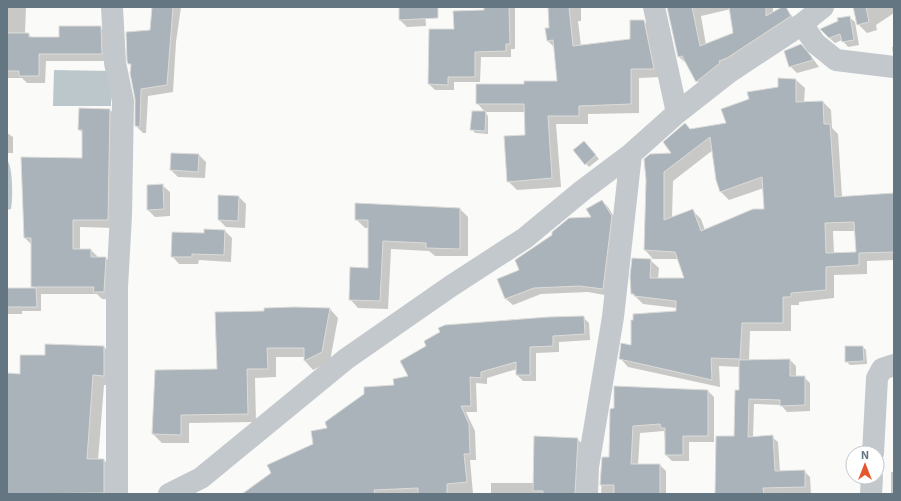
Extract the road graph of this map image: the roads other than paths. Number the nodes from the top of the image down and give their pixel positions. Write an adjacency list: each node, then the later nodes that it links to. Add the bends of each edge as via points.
1 (112, 7): 10 (street, via 115,63 123,101 117,288)
2 (654, 7): 6 (street)
3 (823, 7): 4 (street)
4 (802, 24): 5 (street, via 815,44 836,60); 6 (street, via 728,73)
5 (894, 66)
6 (678, 113): 7 (street)
7 (630, 154): 11 (street, via 525,238 346,359 201,478); 12 (street, via 613,317 588,467)
8 (894, 365): 9 (street, via 882,369 877,378)
9 (873, 445)
10 (117, 494)
11 (169, 494)
12 (587, 494)

